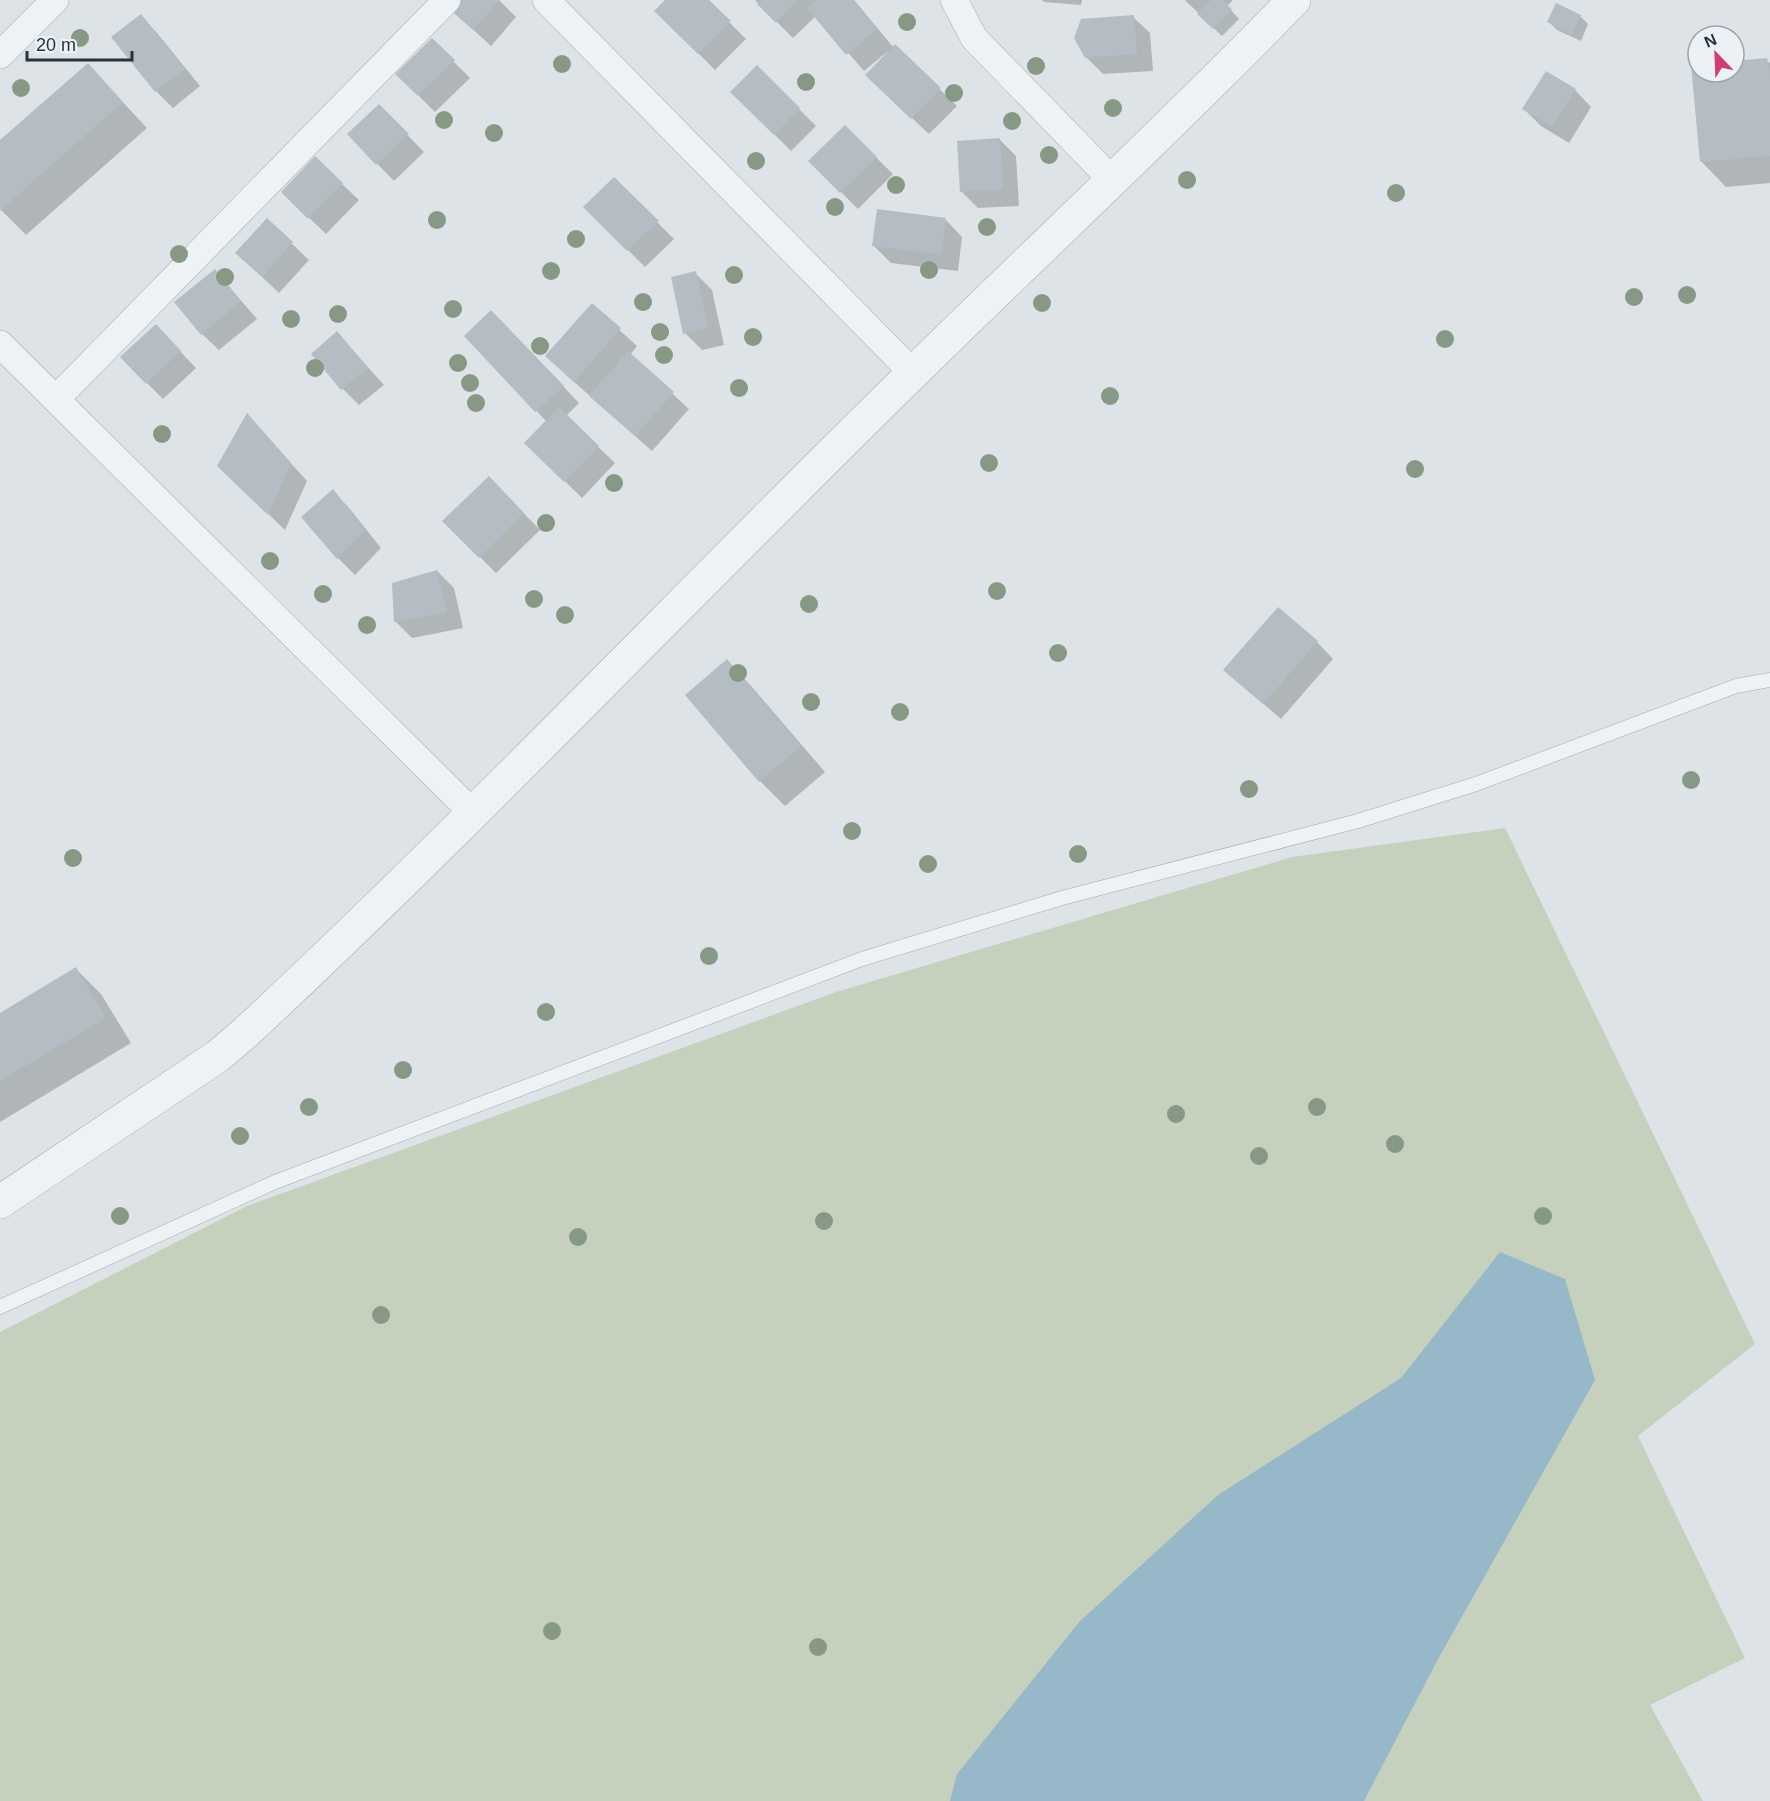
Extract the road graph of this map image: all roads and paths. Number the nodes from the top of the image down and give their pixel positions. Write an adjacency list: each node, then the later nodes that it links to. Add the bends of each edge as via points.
1 (55, 0): 6 (street)
2 (447, 0): 10 (street)
3 (546, 0): 9 (street)
4 (954, 0): 7 (street, via 974,38)
5 (1294, 0): 7 (street)
6 (0, 55)
7 (1113, 181): 9 (street)
8 (0, 344): 10 (street)
9 (913, 373): 12 (street)
10 (56, 399): 12 (street)
11 (1770, 680): 14 (lane, via 1736,686 1476,784 1358,821 1062,898 862,959 275,1182)
12 (474, 814): 13 (street, via 218,1056)
13 (0, 1202)
14 (0, 1307)

